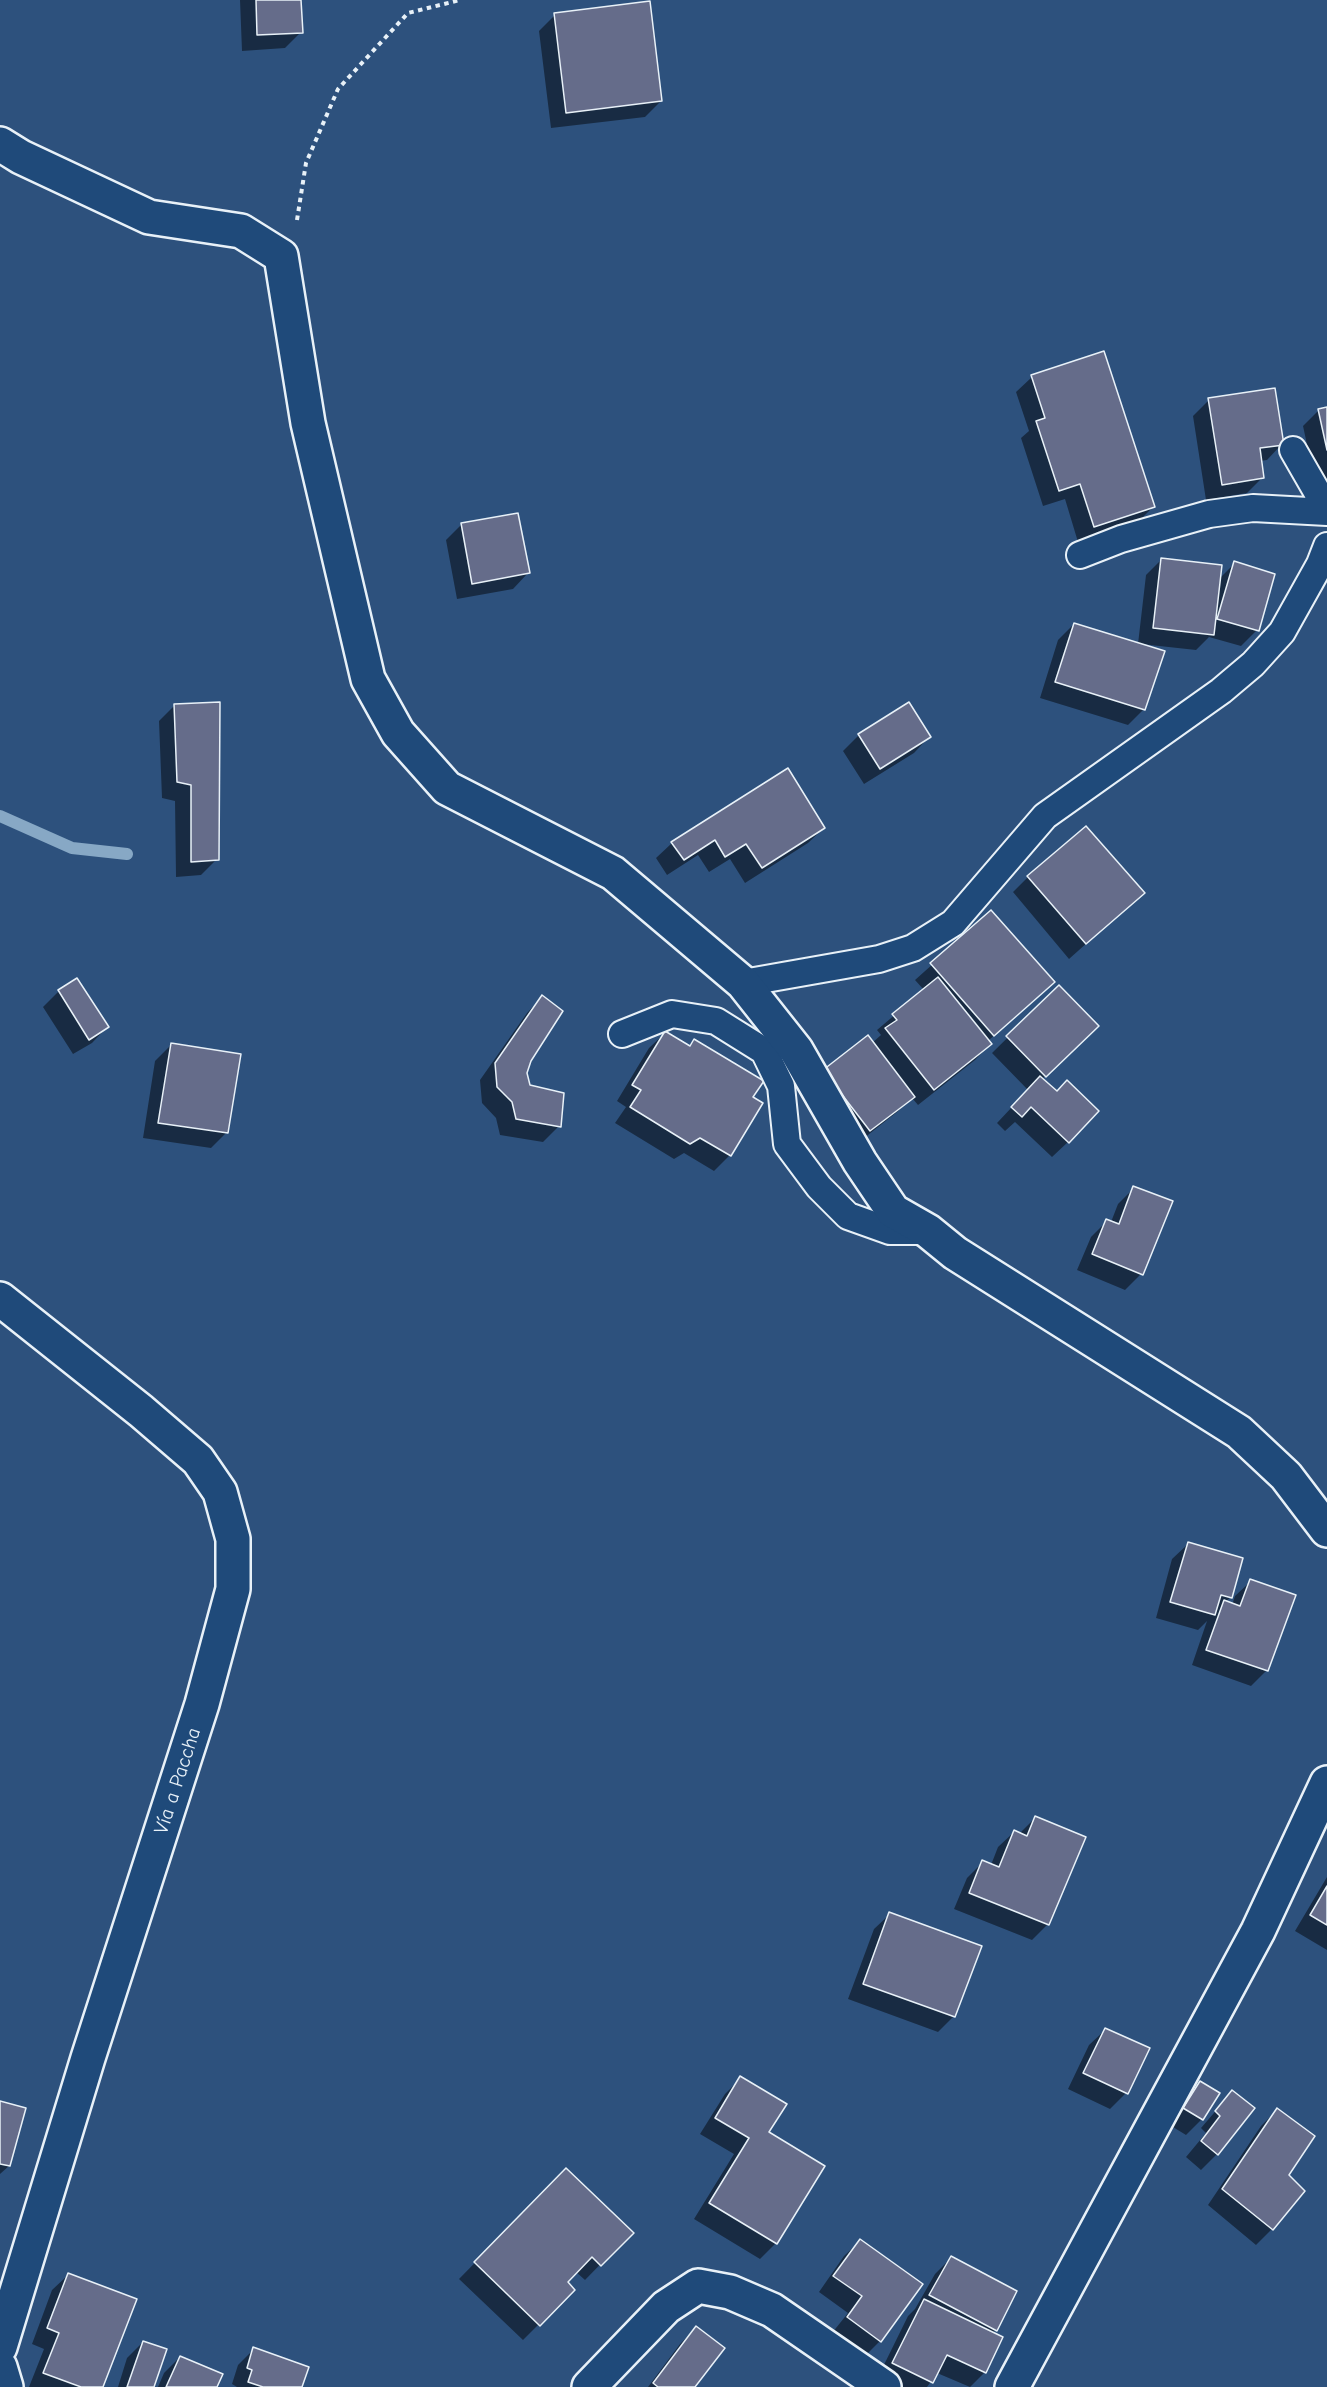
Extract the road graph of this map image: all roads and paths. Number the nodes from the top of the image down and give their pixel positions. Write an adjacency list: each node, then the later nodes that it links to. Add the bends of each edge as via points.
1 (460, 0): 3 (path, via 408,13 338,89 306,163)
2 (0, 144): 3 (street, via 149,217 241,231 281,256)
3 (286, 286): 8 (street, via 308,423 368,679 398,733 447,788 613,873)
4 (1293, 450): 5 (lane)
5 (1327, 510): 7 (lane, via 1253,508 1209,514)
6 (1327, 546): 8 (lane, via 1282,632 1253,664 1045,816 952,923 913,948 879,959)
7 (1080, 555)
8 (743, 983): 10 (street, via 796,1050 893,1211)
9 (622, 1034): 10 (lane, via 672,1014 716,1021 764,1051 781,1086 787,1144 819,1187 848,1216 890,1231)
10 (928, 1232): 12 (street, via 955,1253 1239,1432 1286,1476)
11 (0, 1299): 14 (street, Vía a Paccha, via 198,1460 220,1492 233,1539 233,1589 202,1704)
12 (1327, 1530)
13 (1327, 1783): 19 (street, via 1258,1931)
14 (0, 2346)
15 (0, 2367): 16 (street)
16 (6, 2387)
17 (589, 2387): 18 (street, via 666,2307 698,2286 730,2292 772,2310)
18 (884, 2387)
19 (1012, 2387)

